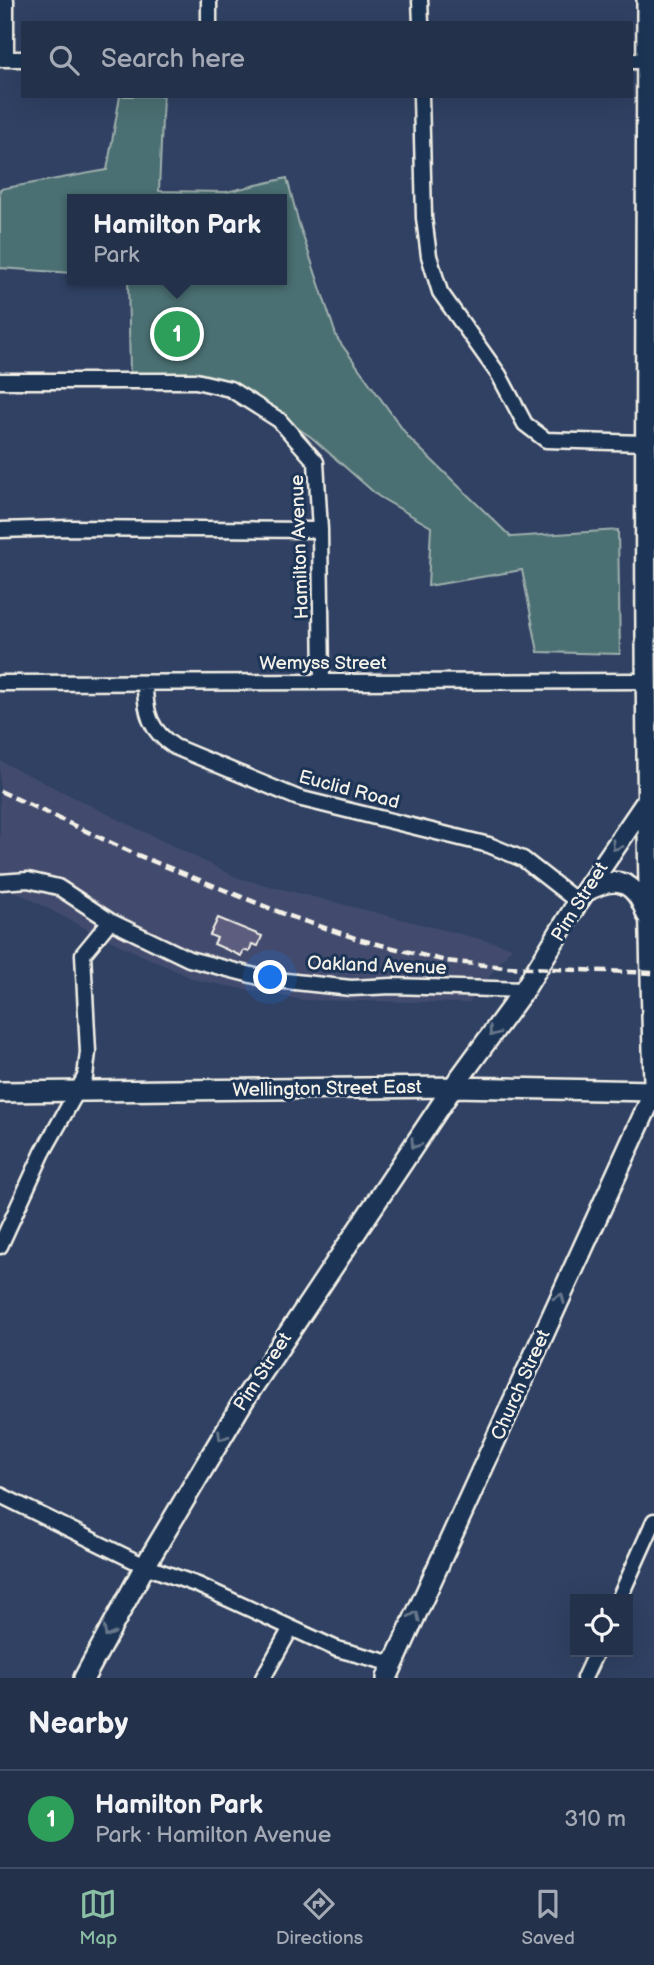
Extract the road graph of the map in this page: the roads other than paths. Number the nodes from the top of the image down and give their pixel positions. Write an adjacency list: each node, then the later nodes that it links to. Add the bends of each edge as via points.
1 (6, 0): 7 (street)
2 (209, 0): 5 (street)
3 (420, 0): 6 (street)
4 (647, 0): 9 (main road)
5 (209, 21)
6 (421, 21)
7 (3, 59): 8 (street)
8 (21, 59)
9 (644, 61): 12 (main road)
10 (422, 98): 12 (street, via 424,218 440,292 499,375 525,424 546,440)
11 (0, 381): 14 (street, Hamilton Avenue, via 196,381 230,389 279,421 316,462)
12 (649, 439): 15 (main road)
13 (0, 530): 14 (street)
14 (320, 530): 16 (street, Hamilton Avenue)
15 (646, 681): 16 (street, Wemyss Street); 19 (main road)
16 (323, 682): 18 (street, Wemyss Street)
17 (0, 683): 18 (street, Wemyss Street)
18 (145, 684): 21 (street, Euclid Road, via 149,718 159,736 175,747 298,798 489,845 523,859)
19 (651, 795): 21 (main road, Pim Street, one-way to 21); 23 (main road)
20 (0, 882): 22 (street, Oakland Avenue, via 29,880 58,887)
21 (581, 897): 23 (main road, via 601,883 615,880 642,900); 24 (main road, Pim Street)
22 (110, 921): 24 (street, Oakland Avenue, via 189,960 267,979 351,988); 27 (street, via 83,954 88,1052 85,1077)
23 (652, 924): 25 (main road)
24 (524, 990): 26 (main road, Pim Street, one-way to 26)
25 (654, 1081)
26 (453, 1087): 27 (main road, Wellington Street East); 28 (main road, Wellington Street East); 33 (main road, Pim Street, one-way to 33, via 244,1400)
27 (76, 1091): 29 (main road, Wellington Street East); 30 (street)
28 (654, 1091): 37 (main road, Church Street, one-way to 28)
29 (0, 1092)
30 (0, 1246)
31 (0, 1495): 33 (street)
32 (654, 1521): 34 (street)
33 (145, 1566): 35 (street); 38 (main road, Pim Street, one-way to 38)
34 (621, 1594)
35 (291, 1628): 37 (street); 39 (street)
36 (594, 1657): 40 (street)
37 (390, 1671)
38 (84, 1678)
39 (263, 1678)
40 (584, 1678)

